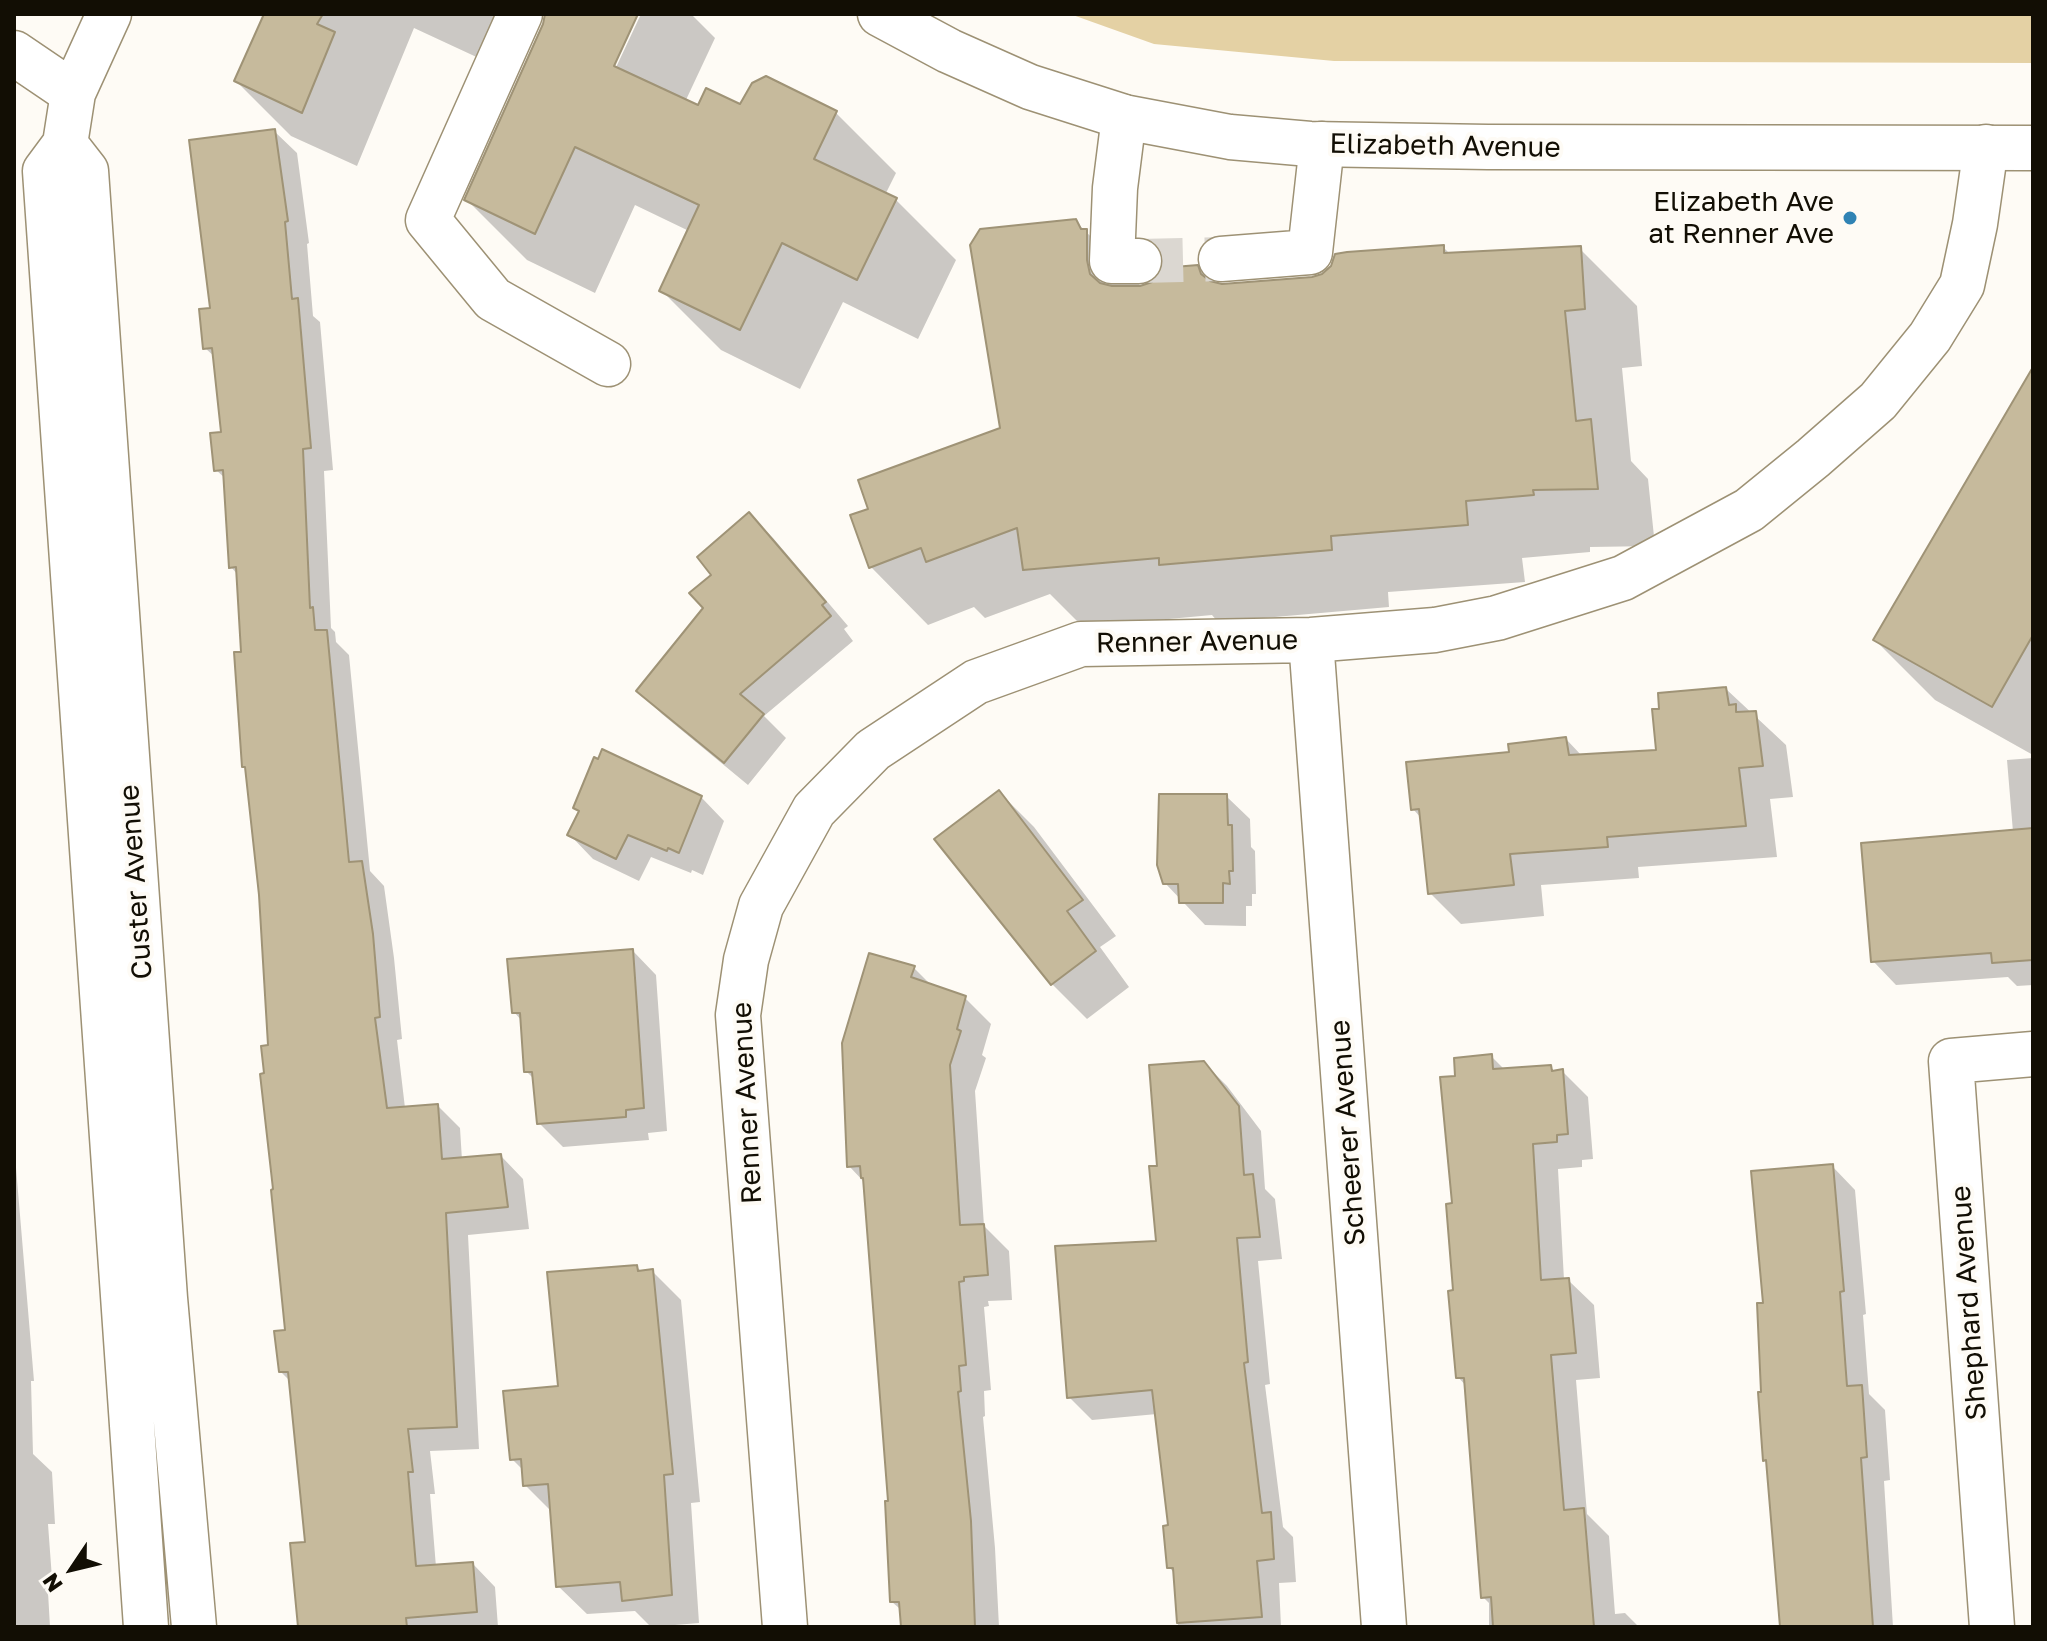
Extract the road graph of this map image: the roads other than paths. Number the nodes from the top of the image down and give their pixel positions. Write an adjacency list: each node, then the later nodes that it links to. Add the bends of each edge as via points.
1 (109, 14): 5 (street, Custer Avenue)
2 (520, 14): 12 (street, via 428,220 493,299)
3 (880, 14): 6 (street, Elizabeth Avenue, via 1030,87)
4 (14, 53): 5 (street)
5 (73, 93): 15 (street, Custer Avenue, via 65,144 86,171 105,735)
6 (1124, 117): 7 (street, Elizabeth Avenue, via 1230,137); 11 (street, via 1112,261)
7 (1322, 144): 8 (street, Elizabeth Avenue); 10 (street, via 1310,252)
8 (1986, 147): 9 (street, Elizabeth Avenue); 13 (street, Renner Avenue, via 1962,285 1930,337 1878,401 1749,510 1623,578 1497,618 1435,630)
9 (2033, 148)
10 (1221, 259)
11 (1139, 261)
12 (608, 364)
13 (1311, 640): 18 (street, Renner Avenue, via 1081,644 976,682 873,750 814,810 761,906 738,1015); 19 (street, Scheerer Avenue)
14 (2033, 1054): 20 (street, Shephard Avenue, via 1951,1061)
15 (145, 1298): 16 (street, Custer Avenue); 17 (street, Custer Avenue)
16 (146, 1627)
17 (194, 1627)
18 (785, 1627)
19 (1384, 1627)
20 (1992, 1627)

